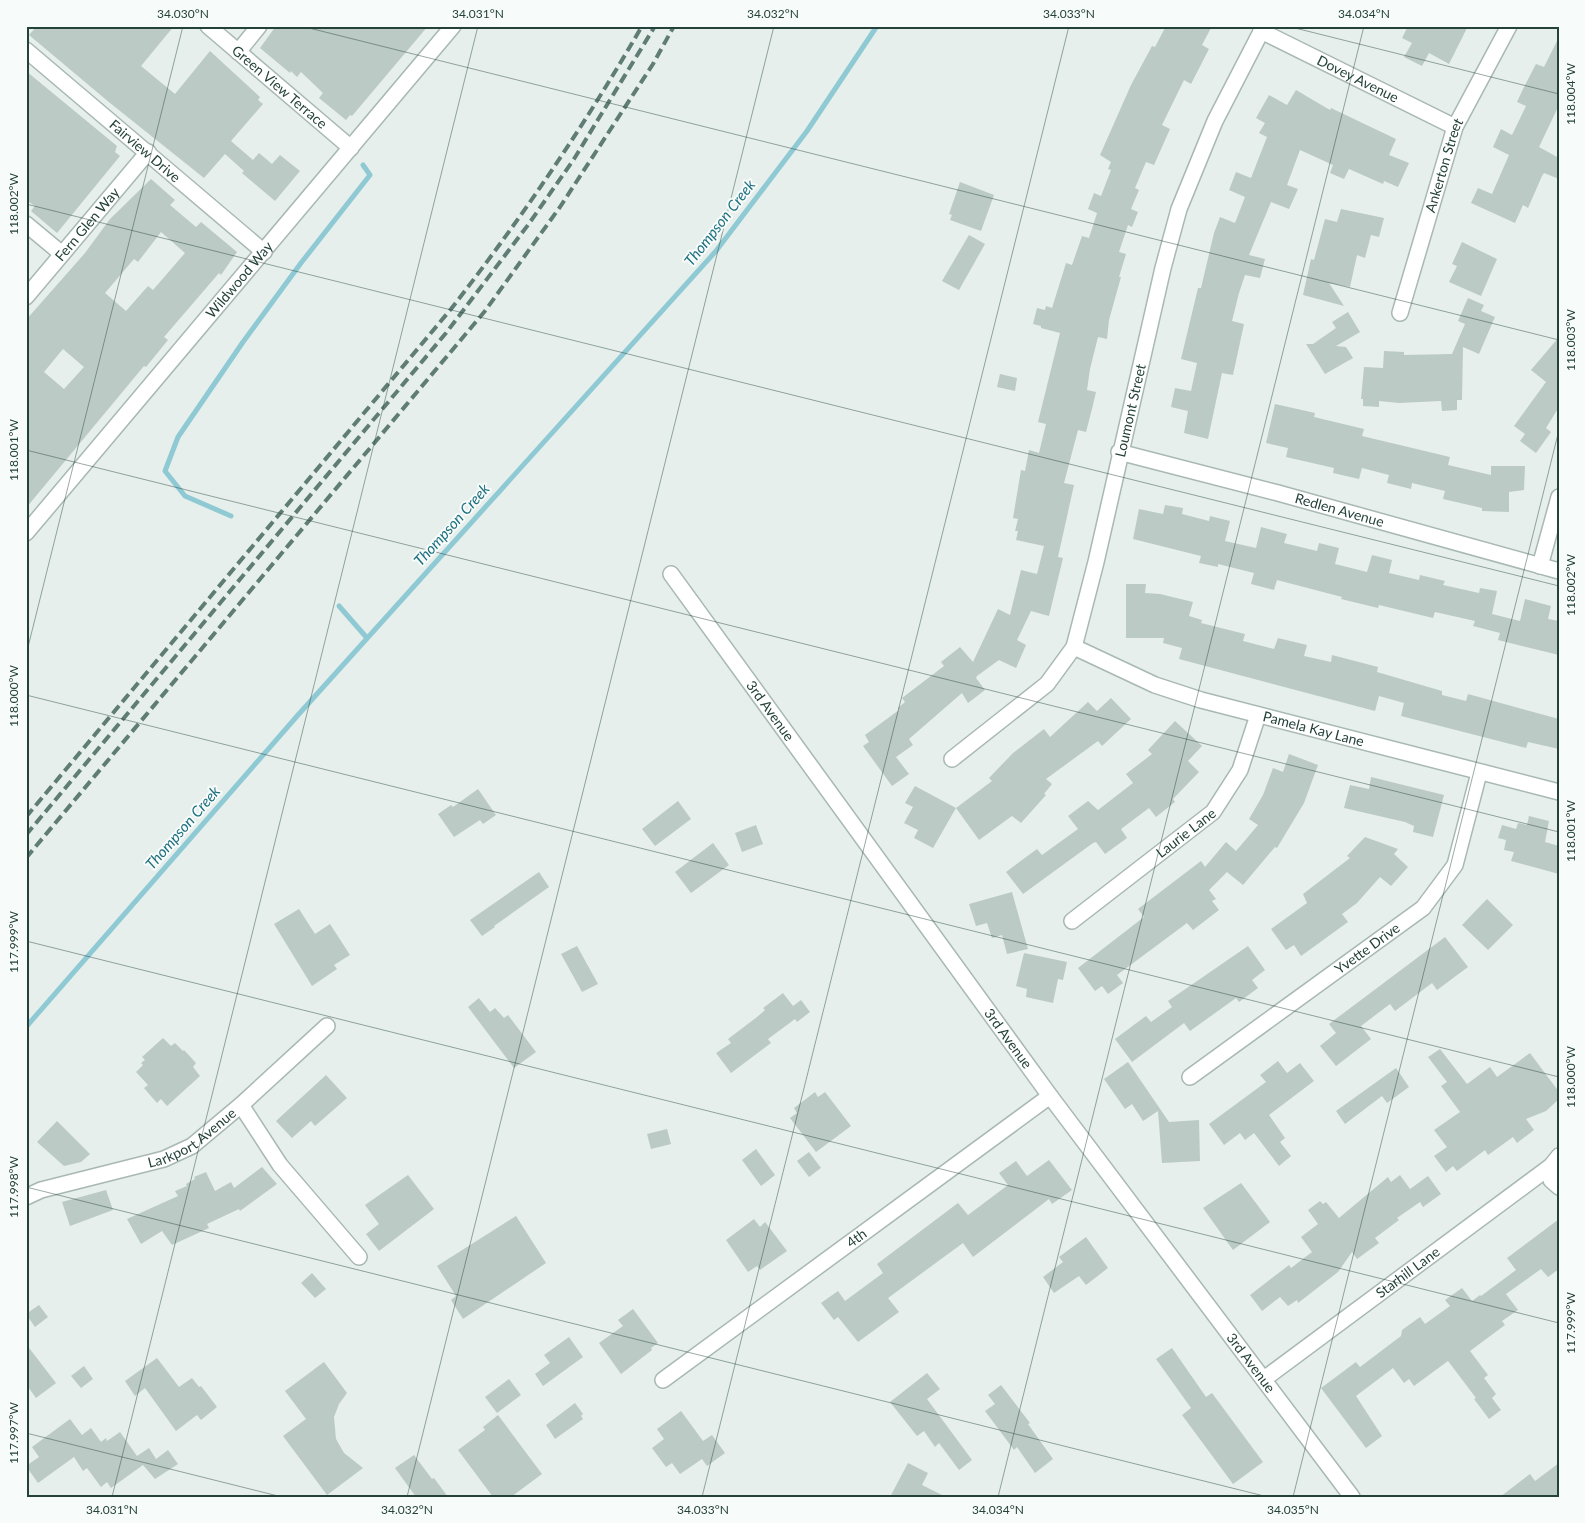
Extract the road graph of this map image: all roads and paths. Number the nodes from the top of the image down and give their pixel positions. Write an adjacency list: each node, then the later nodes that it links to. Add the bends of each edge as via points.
1 (208, 26): 7 (street, Green View Terrace)
2 (259, 26): 7 (street)
3 (453, 26): 9 (street, Wildwood Way)
4 (1510, 26): 8 (street, Ankerton Street)
5 (1262, 29): 8 (street, Dovey Avenue); 16 (street, Loumont Street, via 1215,121 1179,209)
6 (26, 50): 10 (street, Fairview Drive)
7 (238, 52): 9 (street, Green View Terrace)
8 (1455, 127): 15 (street, Ankerton Street)
9 (351, 148): 12 (street, Wildwood Way)
10 (148, 152): 12 (street, Fairview Drive); 13 (street, Fern Glen Way)
11 (26, 224): 13 (street)
12 (264, 252): 18 (street, Wildwood Way)
13 (62, 254): 14 (street, Fern Glen Way)
14 (26, 297)
15 (1400, 313)
16 (1119, 452): 19 (street, Redlen Avenue); 22 (street, Loumont Street)
17 (1559, 497): 19 (street)
18 (26, 533)
19 (1540, 566): 20 (street, Redlen Avenue)
20 (1559, 571)
21 (671, 574): 30 (street, 3rd Avenue)
22 (1074, 646): 23 (street, Pamela Kay Lane, via 1155,685); 24 (street, Loumont Street, via 1047,684)
23 (1258, 715): 25 (street, Pamela Kay Lane); 27 (street, Laurie Lane, via 1240,770 1213,812)
24 (952, 759)
25 (1479, 773): 26 (street, Pamela Kay Lane); 29 (street, Yvette Drive, via 1455,865 1423,908)
26 (1559, 792)
27 (1072, 921)
28 (327, 1026): 31 (street, Larkport Avenue)
29 (1190, 1077)
30 (1050, 1096): 36 (street, 3rd Avenue); 37 (street, 4th)
31 (241, 1105): 34 (street, Larkport Avenue, via 192,1146 164,1159 41,1190); 35 (street, via 280,1165)
32 (1555, 1161): 33 (street, Starhill Lane, via 1551,1180); 36 (street, Starhill Lane)
33 (1559, 1187)
34 (26, 1197)
35 (359, 1257)
36 (1264, 1379): 38 (street, 3rd Avenue)
37 (663, 1380)
38 (1352, 1497)

